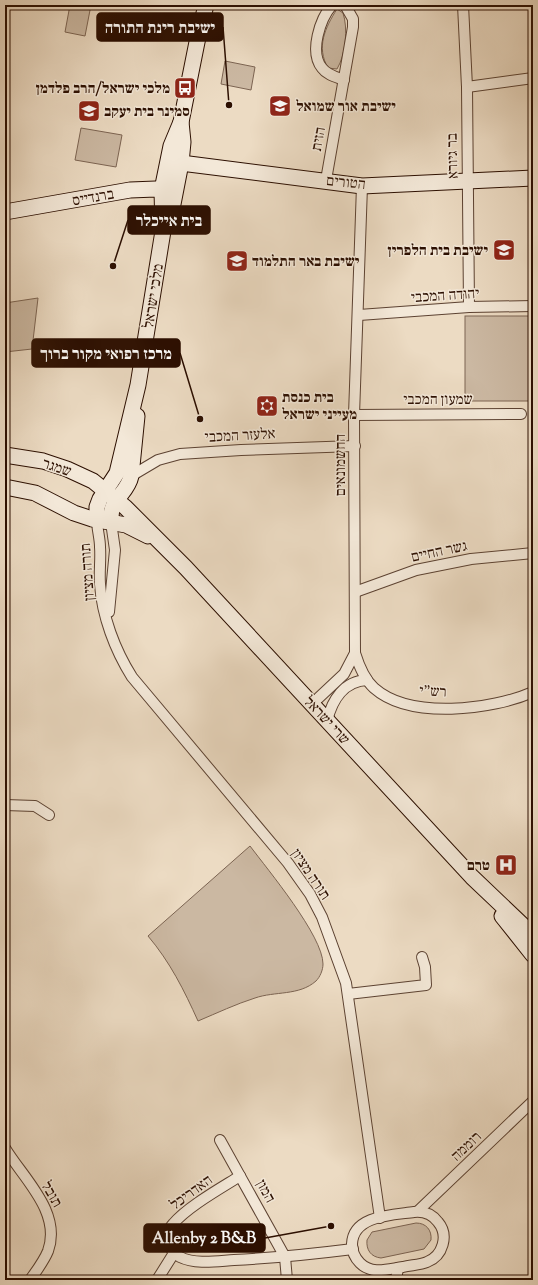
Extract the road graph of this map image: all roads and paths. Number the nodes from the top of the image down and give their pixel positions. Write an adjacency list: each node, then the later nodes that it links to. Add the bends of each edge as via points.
1 (206, 5): 8 (street, מלכי ישראל, via 196,42)
2 (332, 5): 6 (street, via 325,13 320,26 316,52 322,69)
3 (345, 5): 6 (street, הזית, via 353,19)
4 (463, 5): 7 (street, בר גיורא)
5 (533, 78): 7 (street)
6 (344, 80): 12 (street, הזית)
7 (467, 87): 13 (street, בר גיורא)
8 (182, 122): 9 (street, מלכי ישראל); 10 (street, מלכי ישראל)
9 (171, 146): 10 (street, via 173,156); 15 (street, מלכי ישראל)
10 (180, 163): 12 (street, הטורים); 16 (street, מלכי ישראל)
11 (533, 178): 13 (street, הטורים)
12 (326, 180): 14 (street, הטורים)
13 (468, 180): 14 (street, הטורים); 20 (street, בר גיורא)
14 (362, 186): 21 (street, החשמונאים)
15 (162, 190): 16 (street, via 170,196); 17 (street, ברנדייס, via 130,190); 18 (street, מלכי ישראל)
16 (173, 204): 18 (street, מלכי ישראל)
17 (5, 212)
18 (163, 231): 22 (street, מלכי ישראל)
19 (533, 306): 20 (street, יהודה המכבי)
20 (469, 307): 21 (street, יהודה המכבי)
21 (358, 315): 24 (street, החשמונאים)
22 (138, 385): 27 (street, מלכי ישראל); 29 (street, מלכי ישראל)
23 (521, 414): 24 (street, שמעון המכבי)
24 (354, 415): 25 (street, החשמונאים)
25 (355, 446): 27 (street, אלעזר המכבי, via 180,454 158,460); 34 (street, החשמונאים)
26 (5, 455): 29 (street, שמגר, via 68,469)
27 (131, 476): 29 (street, מלכי ישראל, via 128,485); 31 (street, via 132,498)
28 (5, 487): 30 (street, שמגר, via 36,493 74,513)
29 (111, 494): 30 (street, מלכי ישראל, via 97,506); 31 (street, שרי ישראל)
30 (104, 521): 33 (street, שרי ישראל, via 126,525 143,533); 35 (street, תורה מציון, via 100,546 100,585); 35 (street, תורה מציון, via 115,550)
31 (141, 522): 33 (street, שרי ישראל)
32 (533, 553): 34 (street, גשר החיים, via 471,559 416,570)
33 (181, 563): 39 (street, שרי ישראל)
34 (355, 592): 36 (street, החשמונאים)
35 (108, 622): 47 (street, תורה מציון, via 120,656 132,677 288,863 310,894 322,917)
36 (355, 653): 37 (street, רש"י); 39 (street, החשמונאים, via 344,674)
37 (367, 680): 38 (street, רש"י, via 398,702 435,709 483,705); 40 (street, via 355,682 342,691 333,704)
38 (533, 692)
39 (312, 704): 40 (street, שרי ישראל)
40 (327, 721): 43 (street, שרי ישראל)
41 (5, 805): 42 (street, via 35,806)
42 (49, 815)
43 (472, 877): 44 (street, שרי ישראל); 45 (street, שרי ישראל)
44 (533, 935)
45 (533, 955)
46 (422, 957): 47 (street, via 426,985)
47 (348, 994): 53 (street, תורה מציון)
48 (533, 1101): 52 (street, רוממה)
49 (220, 1140): 51 (street, המון)
50 (5, 1148): 58 (street, תובל, via 49,1218 51,1240 48,1251)
51 (240, 1176): 55 (street, האדריכל, via 189,1210 173,1224 168,1239 169,1247); 56 (street, המון)
52 (418, 1211): 53 (street); 57 (street, via 437,1220 443,1233 443,1244 430,1261)
53 (380, 1218): 54 (street, via 359,1227 353,1237)
54 (353, 1249): 56 (street); 57 (street, via 357,1260 369,1269 380,1271)
55 (174, 1253): 56 (street, via 180,1257 208,1262); 59 (street)
56 (285, 1258): 60 (street)
57 (398, 1268): 61 (street)
58 (30, 1280)
59 (157, 1280)
60 (287, 1280)
61 (396, 1280)

